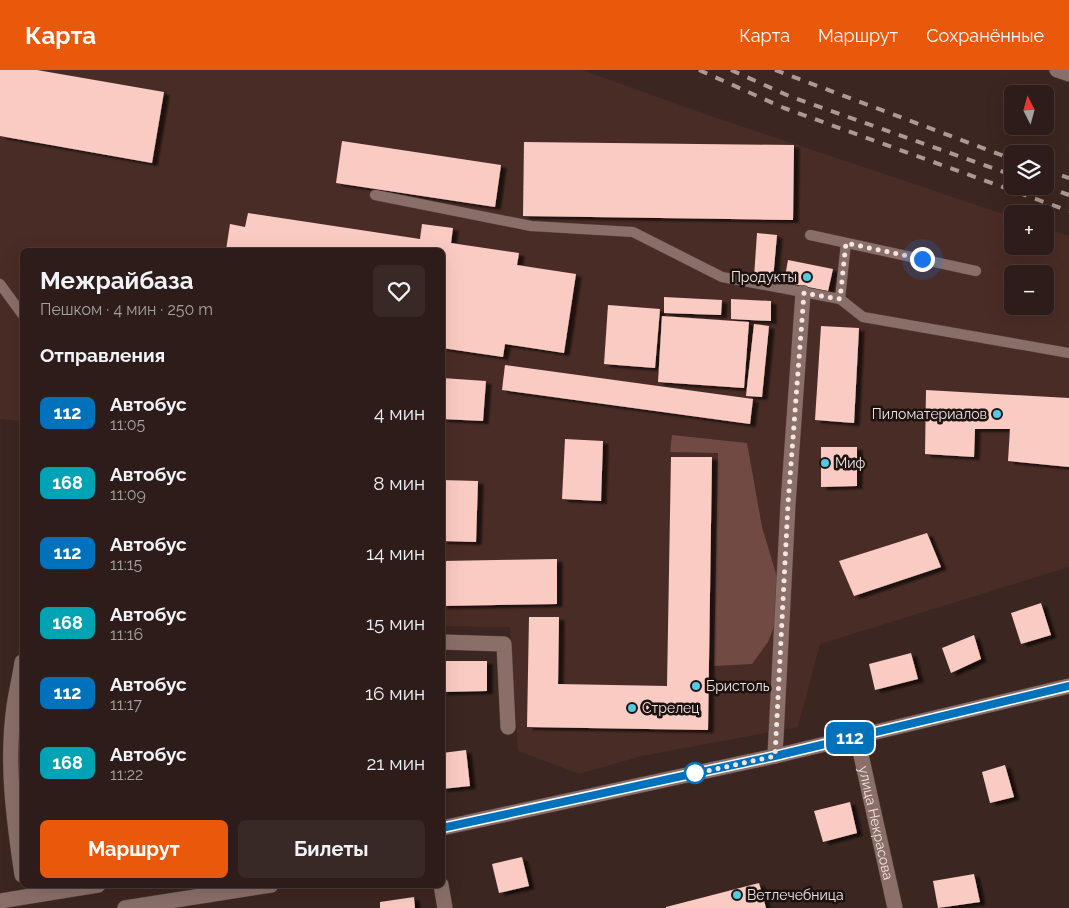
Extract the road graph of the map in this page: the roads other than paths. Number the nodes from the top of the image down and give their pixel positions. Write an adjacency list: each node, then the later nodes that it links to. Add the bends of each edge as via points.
1 (1057, 70): 2 (street)
2 (1069, 74)
3 (375, 195): 8 (lane, via 531,226 633,232 722,277)
4 (810, 235): 5 (lane)
5 (846, 243): 6 (lane); 9 (lane)
6 (976, 271)
7 (0, 284): 10 (lane)
8 (804, 293): 9 (lane); 18 (street)
9 (840, 299): 11 (lane, via 863,317)
10 (20, 311)
11 (1069, 353)
12 (445, 642): 16 (street, via 504,644)
13 (20, 685): 15 (street)
14 (1069, 686): 17 (street)
15 (18, 708): 20 (street, via 11,748 13,817)
16 (508, 727)
17 (857, 737): 18 (street); 28 (street, улица Некрасова)
18 (775, 756): 19 (street)
19 (445, 827)
20 (20, 862)
21 (62, 888): 24 (street)
22 (252, 888): 26 (street)
23 (442, 888): 27 (street)
24 (25, 891): 25 (street)
25 (0, 901)
26 (125, 908)
27 (445, 908)
28 (895, 908)

